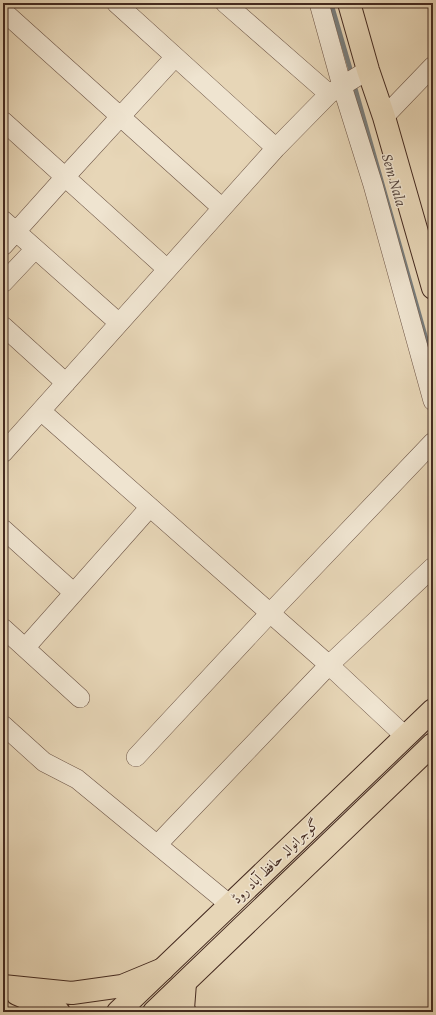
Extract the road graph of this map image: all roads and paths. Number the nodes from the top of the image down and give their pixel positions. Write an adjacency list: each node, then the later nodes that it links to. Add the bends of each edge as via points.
1 (116, 3): 6 (street)
2 (225, 3): 9 (street)
3 (319, 3): 9 (street)
4 (349, 3): 8 (main road)
5 (3, 11): 10 (street)
6 (176, 57): 10 (street); 13 (street)
7 (433, 66): 11 (street)
8 (368, 70): 9 (street); 11 (main road)
9 (335, 90): 13 (street); 25 (street, via 373,185)
10 (120, 116): 14 (street); 15 (street)
11 (384, 117): 21 (main road)
12 (3, 121): 14 (street)
13 (276, 148): 15 (street)
14 (65, 176): 16 (street); 19 (street)
15 (222, 208): 19 (street)
16 (9, 226): 17 (street); 18 (street)
17 (3, 246)
18 (35, 249): 20 (street); 22 (street)
19 (167, 269): 22 (street)
20 (3, 283)
21 (433, 288)
22 (119, 323): 24 (street)
23 (3, 326): 24 (street)
24 (66, 383): 26 (street)
25 (433, 400)
26 (41, 411): 28 (street); 29 (street)
27 (433, 442): 33 (street)
28 (3, 453)
29 (150, 507): 32 (street); 33 (street)
30 (3, 529): 32 (street)
31 (433, 567): 36 (street)
32 (74, 593): 35 (street)
33 (270, 613): 36 (street); 42 (street)
34 (3, 628): 35 (street)
35 (25, 648): 37 (street)
36 (329, 665): 40 (street); 43 (street)
37 (80, 698)
38 (433, 710): 40 (main road, گوجرانوالہ حافظ آباد روڈ)
39 (3, 725): 43 (street, via 44,762 77,779)
40 (406, 737): 44 (main road, گوجرانوالہ حافظ آباد روڈ)
41 (433, 744): 46 (main road, گوجرانوالہ حافظ آباد روڈ)
42 (136, 757)
43 (157, 845): 44 (street)
44 (230, 904): 45 (main road, گوجرانوالہ حافظ آباد روڈ)
45 (163, 969): 47 (main road, via 122,986 72,993); 49 (main road, گوجرانوالہ حافظ آباد روڈ)
46 (185, 982): 50 (main road, گوجرانوالہ حافظ آباد روڈ); 51 (main road)
47 (3, 987): 48 (main road)
48 (59, 1012)
49 (118, 1012)
50 (154, 1012)
51 (185, 1012)

